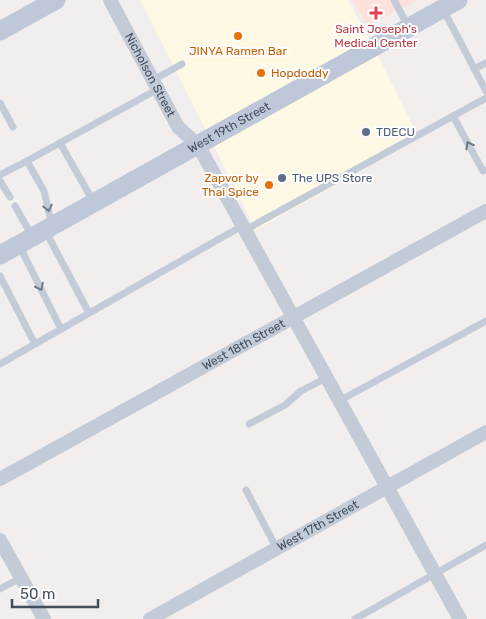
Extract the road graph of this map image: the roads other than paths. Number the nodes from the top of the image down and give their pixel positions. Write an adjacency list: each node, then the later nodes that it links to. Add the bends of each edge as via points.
1 (56, 0): 6 (street)
2 (110, 0): 10 (street, Nicholson Street)
3 (394, 0): 5 (lane)
4 (450, 4): 5 (street, West 19th Street); 9 (lane)
5 (409, 28): 18 (street, West 19th Street)
6 (0, 31)
7 (486, 63): 9 (lane)
8 (182, 64): 10 (lane)
9 (474, 69): 11 (lane)
10 (156, 85): 17 (lane); 18 (street, Nicholson Street, via 178,127)
11 (486, 90)
12 (484, 99): 14 (lane); 15 (lane)
13 (0, 103): 16 (lane)
14 (486, 108)
15 (453, 116): 20 (lane, one-way to 15, via 483,172); 27 (lane)
16 (13, 127)
17 (60, 143): 19 (lane); 24 (lane)
18 (198, 145): 24 (street, West 19th Street); 27 (street, Nicholson Street)
19 (27, 161): 21 (lane); 28 (lane, one-way to 28, via 44,191)
20 (486, 170)
21 (0, 176)
22 (0, 181): 23 (lane)
23 (10, 197)
24 (94, 204): 28 (street, West 19th Street)
25 (15, 206): 28 (lane)
26 (486, 211): 32 (street, West 18th Street)
27 (244, 228): 31 (lane); 32 (street, Nicholson Street)
28 (37, 234): 29 (street, West 19th Street); 31 (lane); 34 (lane, one-way to 34)
29 (0, 255)
30 (0, 276): 35 (lane)
31 (89, 313): 34 (lane)
32 (293, 317): 37 (street, Nicholson Street); 41 (street, West 18th Street)
33 (486, 321): 38 (lane)
34 (61, 329): 35 (lane)
35 (35, 344): 36 (lane)
36 (0, 364)
37 (326, 378): 38 (street, Nicholson Street); 39 (lane)
38 (339, 401): 42 (street, Nicholson Street)
39 (249, 424)
40 (486, 432): 42 (street, West 17th Street)
41 (0, 479)
42 (386, 487): 46 (street, West 17th Street); 47 (street, Nicholson Street)
43 (246, 490): 46 (lane)
44 (0, 540): 48 (street)
45 (486, 546): 47 (lane)
46 (277, 549): 51 (street, West 17th Street)
47 (434, 574): 52 (lane); 53 (street, Nicholson Street)
48 (21, 578): 49 (lane); 50 (street)
49 (0, 589)
50 (44, 619)
51 (150, 619)
52 (355, 619)
53 (460, 619)

